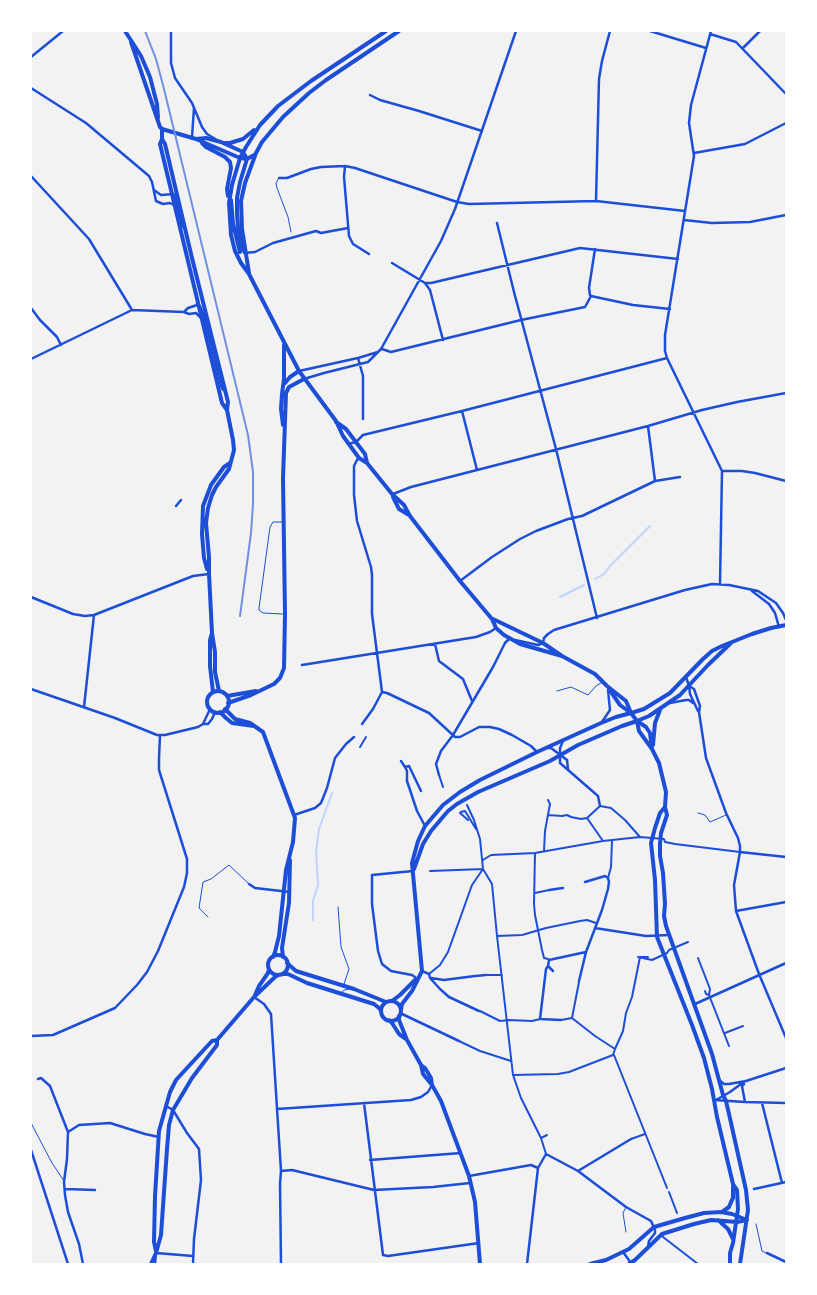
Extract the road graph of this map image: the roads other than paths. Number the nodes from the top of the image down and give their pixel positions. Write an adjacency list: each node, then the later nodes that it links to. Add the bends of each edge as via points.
1 (63, 31): 13 (street)
2 (125, 31): 20 (main road)
3 (171, 31): 17 (street, via 173,71)
4 (386, 31): 19 (main road, via 278,106)
5 (399, 31): 27 (main road, via 326,80 293,107 262,142)
6 (516, 31): 21 (street)
7 (610, 31): 36 (street, via 599,79)
8 (650, 31): 11 (street)
9 (760, 31): 12 (street)
10 (711, 33): 11 (street); 12 (street)
11 (706, 48): 26 (street, via 691,105 689,123)
12 (743, 48): 15 (street)
13 (31, 58)
14 (31, 88): 33 (street, via 86,123 149,176)
15 (786, 94)
16 (370, 95): 21 (street)
17 (194, 106): 23 (street); 24 (street, via 207,134)
18 (786, 123): 26 (street, via 745,144)
19 (260, 125): 24 (main road, via 241,140); 25 (main road)
20 (162, 129): 22 (main road); 23 (main road)
21 (482, 131): 38 (street)
22 (162, 139): 34 (main road, via 160,144); 37 (main road, via 175,183)
23 (196, 139): 24 (main road); 28 (main road); 39 (main road, via 230,162)
24 (220, 142): 25 (main road)
25 (243, 152): 28 (main road); 29 (main road)
26 (694, 153): 40 (street)
27 (256, 154): 29 (main road); 48 (main road, via 244,183 241,201)
28 (240, 158): 29 (main road); 35 (main road)
29 (247, 159): 48 (main road, via 240,182 237,213 241,246)
30 (345, 166): 32 (street, via 321,167); 38 (street); 44 (street)
31 (31, 176): 60 (street, via 89,239)
32 (279, 178): 45 (lane, via 276,182)
33 (154, 189): 34 (street, via 161,195); 37 (street, via 156,201 163,204)
34 (171, 193): 37 (main road)
35 (230, 193): 39 (main road); 47 (main road)
36 (596, 201): 38 (street); 40 (street)
37 (174, 202): 57 (main road); 57 (main road, via 186,230)
38 (457, 202): 54 (street)
39 (229, 203): 53 (main road, via 233,243)
40 (685, 211): 42 (street)
41 (786, 215): 42 (street, via 750,222)
42 (684, 220): 50 (street)
43 (497, 223): 52 (street)
44 (348, 228): 48 (street, via 316,231); 49 (street, via 353,244)
45 (291, 232)
46 (595, 249): 50 (street); 52 (street, via 573,249); 56 (street)
47 (240, 252): 48 (street)
48 (246, 253): 53 (main road)
49 (369, 254)
50 (678, 258): 59 (street)
51 (392, 263): 54 (street)
52 (507, 265): 55 (street); 62 (street)
53 (249, 274): 64 (main road)
54 (420, 279): 55 (street); 66 (street)
55 (425, 283): 63 (street, via 430,290)
56 (590, 295)
57 (199, 307): 61 (street, via 188,308); 61 (street, via 189,314); 76 (main road, via 222,403); 76 (main road, via 226,393)
58 (31, 308): 65 (street)
59 (670, 309): 62 (street, via 592,296 585,307); 68 (street, via 665,335)
60 (132, 310): 61 (street); 65 (street)
61 (184, 312)
62 (521, 320): 63 (street); 74 (street)
63 (443, 340): 66 (street, via 391,352)
64 (284, 343): 71 (main road); 73 (main road)
65 (61, 345): 69 (street)
66 (380, 350): 67 (street); 70 (street, via 368,362)
67 (358, 358): 70 (street); 71 (street)
68 (667, 358): 74 (street); 78 (street)
69 (31, 359)
70 (359, 364): 72 (street); 79 (street, via 363,376)
71 (299, 371): 72 (main road); 73 (main road)
72 (304, 379): 80 (main road); 82 (main road, via 289,387 286,393)
73 (283, 384): 82 (main road, via 281,409)
74 (540, 391): 77 (street); 85 (street)
75 (786, 393): 78 (street)
76 (227, 410): 98 (main road, via 234,450 230,463 211,485 203,506 202,534)
77 (462, 411): 83 (street, via 363,435); 88 (street)
78 (694, 413): 81 (street); 89 (street)
79 (363, 419)
80 (336, 422): 83 (main road); 84 (main road)
81 (648, 426): 85 (street); 91 (street)
82 (284, 432): 97 (main road)
83 (356, 442): 84 (street); 87 (main road)
84 (348, 444): 86 (main road)
85 (556, 450): 88 (street); 96 (street)
86 (359, 458): 87 (main road); 116 (street, via 354,466 354,495 357,521 371,567 372,614)
87 (368, 463): 93 (main road)
88 (478, 470): 93 (street, via 411,486)
89 (722, 471): 92 (street, via 755,473); 100 (street)
90 (680, 477): 91 (street)
91 (655, 481): 96 (street)
92 (786, 481)
93 (392, 494): 99 (main road, via 404,505)
94 (181, 500): 95 (street)
95 (176, 506)
96 (573, 518): 99 (street, via 520,539); 105 (street)
97 (283, 522): 103 (main road); 103 (lane, via 273,522 270,527 259,608 263,612)
98 (208, 574): 104 (street, via 193,576); 111 (main road)
99 (460, 581): 106 (main road)
100 (720, 584): 101 (street); 105 (street, via 685,590)
101 (751, 590): 107 (street, via 776,603); 109 (street, via 769,604)
102 (31, 597): 104 (street, via 73,614)
103 (285, 614): 125 (main road, via 283,672 276,682)
104 (94, 615): 134 (street)
105 (597, 618): 115 (street, via 548,634)
106 (492, 619): 110 (main road); 115 (main road)
107 (786, 620)
108 (786, 625): 109 (main road)
109 (779, 627): 113 (main road)
110 (496, 628): 112 (main road); 114 (street, via 476,637)
111 (212, 633): 124 (main road); 127 (main road, via 210,666)
112 (512, 639): 115 (street); 117 (main road); 130 (street, via 505,644)
113 (732, 642): 119 (main road, via 712,651); 122 (main road)
114 (435, 644): 116 (street); 130 (street, via 439,661 463,679)
115 (543, 644): 117 (main road)
116 (378, 653): 118 (street); 128 (street)
117 (562, 656): 120 (main road)
118 (302, 665)
119 (686, 677): 122 (street); 140 (main road, via 670,693)
120 (604, 682): 121 (main road); 126 (lane, via 588,695 571,687)
121 (607, 686): 140 (main road, via 620,706); 140 (main road, via 626,701); 142 (street, via 610,710)
122 (689, 686): 132 (main road); 133 (street); 139 (street, via 695,692)
123 (31, 689): 134 (street)
124 (219, 691): 127 (main road); 129 (main road)
125 (259, 691): 129 (main road); 131 (main road)
126 (557, 691)
127 (213, 692): 135 (main road, via 207,699)
128 (382, 692): 144 (street); 147 (street, via 429,713)
129 (227, 696): 131 (main road)
130 (472, 701): 147 (street)
131 (228, 703): 137 (main road)
132 (669, 704): 133 (street, via 686,700); 136 (main road)
133 (694, 704): 139 (street)
134 (84, 707): 146 (street)
135 (210, 709): 138 (main road); 143 (street)
136 (661, 709): 141 (main road); 153 (main road)
137 (225, 710): 138 (main road); 145 (main road, via 235,719)
138 (218, 712): 143 (street, via 209,723); 145 (main road, via 231,722)
139 (699, 712): 167 (street, via 706,758)
140 (631, 713): 141 (main road); 142 (main road)
141 (637, 721): 153 (main road, via 639,731); 153 (main road, via 650,733); 155 (main road)
142 (601, 723): 150 (main road)
143 (203, 724): 146 (street)
144 (362, 724)
145 (254, 726): 168 (main road, via 264,733)
146 (160, 735): 246 (street, via 160,773 186,858 187,874 158,951 147,972 115,1008 53,1035)
147 (453, 735): 154 (street, via 457,738 478,727 490,727 512,735); 159 (street, via 440,751 436,764)
148 (354, 737): 168 (street, via 335,758 321,803)
149 (366, 737): 151 (street)
150 (563, 741): 152 (main road); 155 (street)
151 (360, 747)
152 (548, 748): 154 (main road); 155 (street)
153 (652, 749): 165 (main road, via 665,785)
154 (537, 752): 172 (main road, via 466,788)
155 (560, 756): 158 (street, via 566,760); 158 (street, via 560,763); 173 (main road, via 466,798 448,811)
156 (401, 760): 157 (street)
157 (405, 767): 161 (street, via 409,766); 172 (street, via 417,811)
158 (568, 770): 164 (street, via 598,796)
159 (439, 775): 160 (street)
160 (443, 787)
161 (421, 792)
162 (548, 800): 169 (street)
163 (468, 805): 174 (street)
164 (600, 806): 170 (street); 175 (street, via 611,808)
165 (665, 807): 176 (main road, via 660,814); 176 (main road, via 667,815)
166 (698, 813): 167 (lane, via 705,815 710,822)
167 (726, 814): 180 (street, via 738,838)
168 (294, 815): 182 (main road)
169 (548, 815): 170 (street); 179 (street)
170 (587, 818): 178 (street)
171 (470, 821): 174 (street)
172 (425, 826): 173 (lane); 186 (main road, via 415,849)
173 (431, 831): 186 (main road)
174 (478, 831): 184 (street)
175 (640, 837): 176 (street); 177 (street)
176 (656, 838): 180 (street, via 676,844); 203 (main road); 205 (main road, via 652,856)
177 (612, 840): 178 (street); 188 (street)
178 (603, 841): 179 (street)
179 (544, 851): 181 (street)
180 (740, 852): 183 (street); 198 (street, via 734,885)
181 (535, 853): 184 (street, via 492,855); 195 (street)
182 (290, 854): 193 (main road); 194 (main road)
183 (786, 857)
184 (483, 860): 185 (street)
185 (483, 869): 187 (street); 204 (street, via 492,884); 220 (street, via 472,885 448,952 440,966)
186 (413, 871): 219 (main road); 226 (street, via 372,874 372,910 382,964 391,971 412,975)
187 (430, 871)
188 (608, 878): 189 (street); 200 (street, via 608,889)
189 (585, 882)
190 (249, 884): 193 (street, via 255,888); 199 (lane, via 229,865 203,882 199,908)
191 (563, 888): 192 (street)
192 (549, 890): 195 (street)
193 (284, 891): 194 (street); 208 (main road, via 280,936)
194 (290, 892): 209 (main road)
195 (535, 893): 202 (street)
196 (786, 902): 198 (street)
197 (338, 907): 228 (lane, via 341,947 349,969)
198 (736, 911): 221 (street)
199 (208, 917)
200 (596, 923): 201 (street); 202 (street, via 587,920)
201 (594, 928): 205 (street); 207 (street)
202 (538, 931): 204 (street); 213 (street, via 544,958)
203 (669, 935): 205 (street); 235 (main road)
204 (497, 936): 224 (street)
205 (657, 937): 264 (main road, via 696,1036)
206 (688, 942): 210 (street, via 652,960)
207 (586, 952): 213 (street); 227 (street)
208 (273, 957): 209 (main road); 217 (main road, via 268,963)
209 (283, 957): 215 (main road)
210 (639, 957): 211 (street); 252 (street, via 632,997)
211 (648, 957)
212 (698, 958): 232 (street, via 710,989)
213 (549, 960): 216 (street)
214 (786, 963): 221 (street)
215 (287, 964): 222 (main road, via 287,970); 228 (main road, via 296,971)
216 (548, 966): 218 (street); 240 (street)
217 (269, 970): 222 (main road); 233 (main road)
218 (553, 971)
219 (421, 974): 220 (street); 226 (main road); 238 (main road, via 402,1004)
220 (429, 974): 225 (street)
221 (759, 974): 235 (street); 247 (street)
222 (280, 975): 231 (main road, via 293,976); 233 (main road)
223 (486, 975): 224 (street); 225 (street, via 444,980)
224 (502, 975): 242 (street)
225 (430, 978): 236 (street, via 449,997)
226 (416, 980): 234 (main road)
227 (579, 982): 239 (street)
228 (344, 986): 229 (main road)
229 (354, 989): 231 (lane); 234 (main road)
230 (705, 991): 232 (street)
231 (341, 993): 237 (main road, via 374,1004)
232 (709, 995): 245 (street)
233 (254, 997): 248 (main road); 271 (street, via 271,1014)
234 (389, 1002): 237 (main road, via 382,1005); 238 (main road, via 398,1004)
235 (695, 1004): 258 (main road)
236 (479, 1011): 242 (street)
237 (381, 1012): 241 (main road)
238 (400, 1013): 241 (main road, via 395,1020); 249 (main road, via 399,1020); 250 (street)
239 (572, 1018): 243 (street); 252 (street)
240 (540, 1019): 242 (street); 243 (street)
241 (389, 1020): 249 (main road)
242 (506, 1020): 254 (street)
243 (561, 1020)
244 (743, 1026): 245 (street)
245 (726, 1032): 251 (street)
246 (31, 1036)
247 (786, 1038)
248 (217, 1040): 270 (main road, via 212,1040 176,1080); 272 (main road, via 217,1045)
249 (407, 1040): 260 (main road, via 423,1074)
250 (459, 1041): 254 (street)
251 (729, 1046)
252 (615, 1049): 253 (street)
253 (613, 1054): 256 (street, via 569,1072); 273 (street)
254 (511, 1061): 256 (street)
255 (786, 1068): 259 (street)
256 (513, 1075): 280 (street)
257 (38, 1078): 276 (street, via 50,1086)
258 (719, 1080): 259 (street, via 729,1084); 263 (main road)
259 (746, 1080): 263 (street); 266 (street, via 742,1086)
260 (432, 1085): 261 (street); 262 (main road)
261 (428, 1092): 262 (street); 267 (street, via 411,1100)
262 (438, 1095): 283 (main road)
263 (722, 1095): 264 (street); 265 (main road)
264 (714, 1100): 265 (street); 294 (main road)
265 (726, 1101): 266 (street); 306 (main road, via 746,1190)
266 (745, 1102): 268 (street)
267 (364, 1103): 271 (street); 285 (street)
268 (762, 1103): 269 (street); 293 (street)
269 (786, 1103)
270 (166, 1106): 272 (street); 279 (main road)
271 (277, 1109): 287 (street)
272 (173, 1110): 316 (main road, via 169,1125 161,1235); 318 (street, via 199,1149 201,1180)
273 (637, 1114): 274 (street); 277 (street)
274 (633, 1115)
275 (31, 1123): 290 (lane)
276 (68, 1132): 279 (street, via 79,1125 110,1124); 290 (street)
277 (645, 1134): 281 (street); 295 (street)
278 (547, 1135): 280 (street)
279 (159, 1137): 316 (main road)
280 (541, 1138): 284 (street)
281 (630, 1139): 288 (street)
282 (31, 1150): 321 (street)
283 (461, 1154): 285 (street); 289 (main road)
284 (546, 1154): 286 (street); 288 (street)
285 (370, 1160): 299 (street)
286 (538, 1168): 289 (street, via 531,1165); 328 (street)
287 (281, 1171): 299 (street, via 292,1170); 326 (street)
288 (578, 1171): 301 (street)
289 (469, 1176): 292 (main road)
290 (64, 1182): 296 (street)
291 (786, 1182): 293 (street)
292 (471, 1183): 299 (street); 313 (main road)
293 (782, 1183): 297 (street)
294 (733, 1184): 302 (main road, via 733,1198); 304 (main road, via 737,1190)
295 (667, 1188)
296 (65, 1189): 298 (street); 322 (street)
297 (754, 1189)
298 (95, 1190)
299 (374, 1190): 313 (street, via 383,1255)
300 (669, 1192): 303 (street)
301 (626, 1207): 309 (street, via 651,1221); 310 (lane, via 622,1213)
302 (721, 1212): 304 (main road); 309 (main road, via 699,1214)
303 (677, 1213)
304 (737, 1216): 306 (main road); 307 (main road)
305 (718, 1220): 307 (main road); 311 (main road); 312 (main road)
306 (747, 1220): 307 (main road); 332 (main road)
307 (736, 1222): 312 (main road)
308 (756, 1224): 317 (lane, via 762,1251)
309 (654, 1227): 314 (street, via 655,1233); 315 (main road)
310 (626, 1232)
311 (662, 1234): 314 (main road); 330 (street)
312 (733, 1239): 331 (main road)
313 (479, 1242): 327 (main road)
314 (648, 1247): 320 (main road)
315 (623, 1252): 320 (street); 329 (main road)
316 (156, 1253): 318 (street); 323 (main road); 324 (street)
317 (766, 1254): 319 (street)
318 (193, 1256): 325 (street)
319 (786, 1262)
320 (631, 1263)
321 (68, 1264)
322 (83, 1264)
323 (151, 1264)
324 (155, 1264)
325 (193, 1264)
326 (281, 1264)
327 (480, 1264)
328 (527, 1264)
329 (590, 1264)
330 (698, 1264)
331 (730, 1264)
332 (740, 1264)

